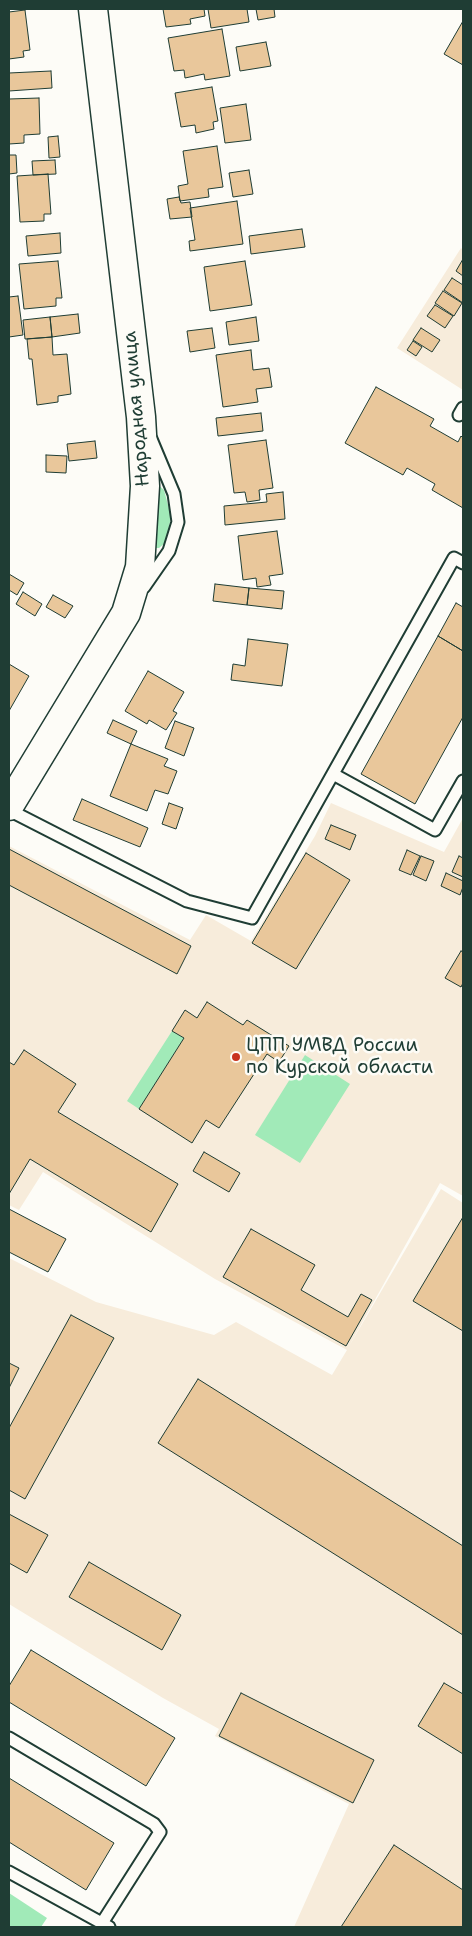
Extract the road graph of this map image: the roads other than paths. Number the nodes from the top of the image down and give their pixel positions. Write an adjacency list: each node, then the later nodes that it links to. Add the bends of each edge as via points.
1 (93, 9): 5 (street, Народная улица, via 141,417 145,486 140,567 126,613)
2 (463, 563): 3 (lane, via 454,558)
3 (333, 774): 4 (lane, via 434,830); 6 (lane, via 252,918 187,901)
4 (463, 781)
5 (9, 806)
6 (9, 810)
7 (9, 1738): 9 (lane, via 154,1824 160,1832)
8 (9, 1872): 9 (lane)
9 (105, 1925)

